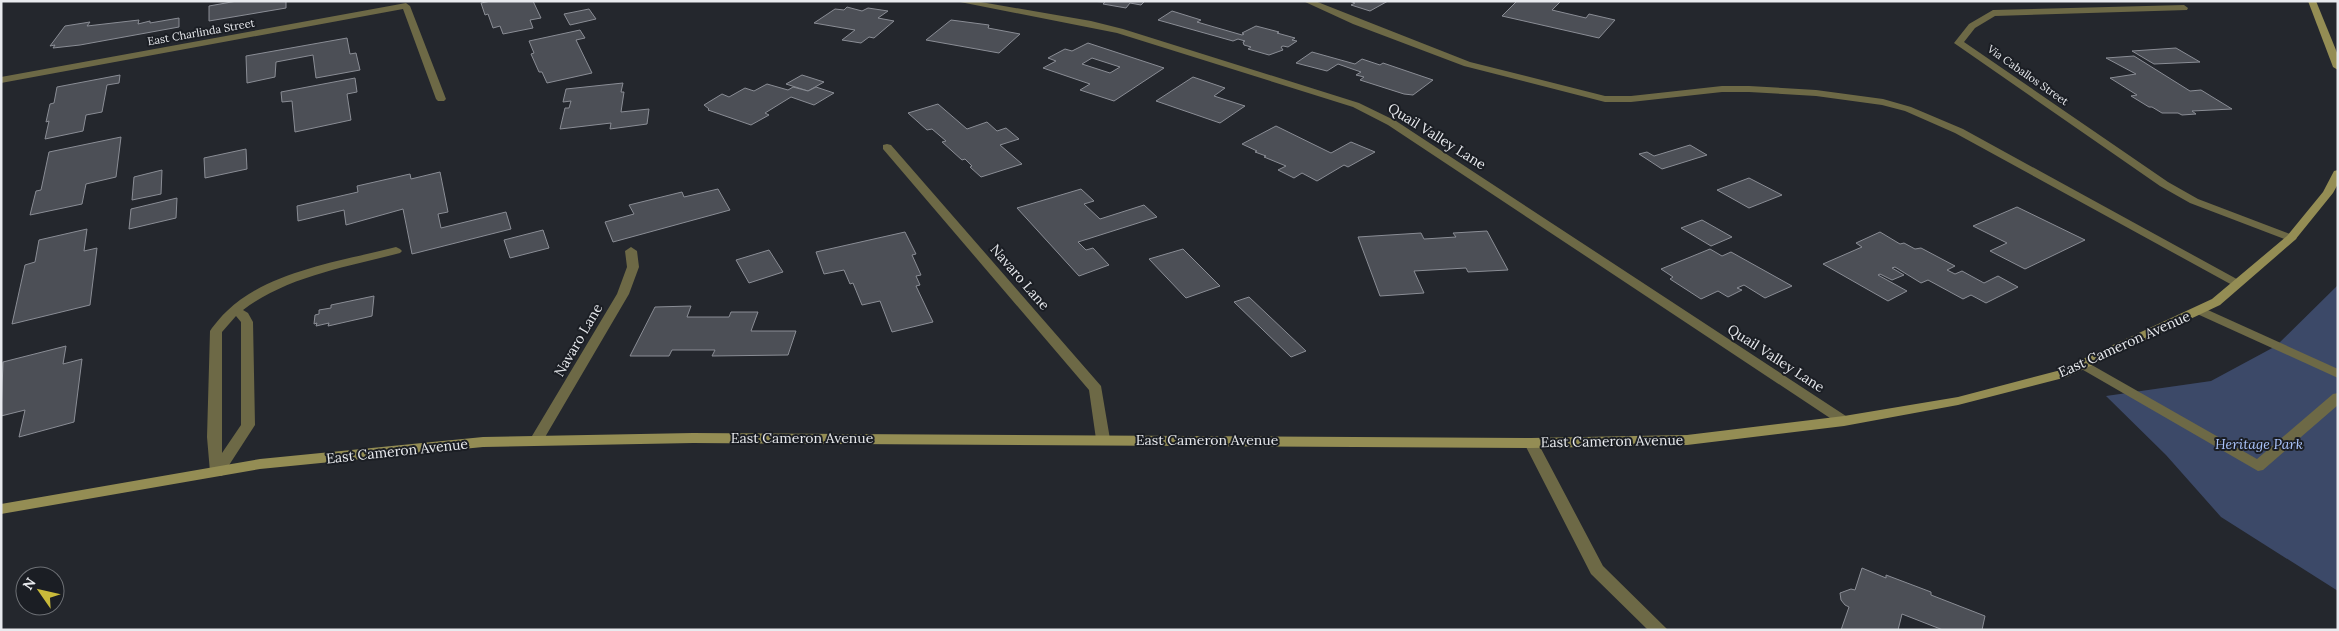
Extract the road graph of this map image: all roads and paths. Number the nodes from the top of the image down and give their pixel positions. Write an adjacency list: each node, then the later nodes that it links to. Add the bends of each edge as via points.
1 (959, 1): 19 (street, Quail Valley Lane, via 1120,31 1356,105 1392,124)
2 (1307, 1): 13 (street, via 1467,64 1605,99 1749,89 1816,93 1883,102 1908,109 1959,130)
3 (2312, 1): 5 (main road)
4 (2184, 8): 10 (street, Via Caballos Street, via 1993,14 1972,26 1959,43 2164,184 2194,201)
5 (2338, 67)
6 (1, 80): 7 (street, East Charlinda Street, via 406,6)
7 (441, 99)
8 (887, 147): 20 (street, Navaro Lane, via 1096,389)
9 (2338, 173): 10 (main road, East Cameron Avenue, via 2328,193)
10 (2291, 238): 13 (main road, East Cameron Avenue)
11 (396, 251): 14 (street, via 282,282)
12 (631, 251): 21 (street, Navaro Lane, via 633,267 623,294)
13 (2238, 283): 15 (main road, East Cameron Avenue, via 2216,302)
14 (235, 310): 23 (street, via 216,331 214,437); 23 (street, via 247,322 248,425)
15 (2199, 310): 16 (main road, East Cameron Avenue); 17 (street)
16 (2083, 364): 18 (street, via 2258,466); 19 (main road, East Cameron Avenue, via 2062,374 1958,401)
17 (2338, 374)
18 (2338, 397)
19 (1844, 421): 22 (main road, East Cameron Avenue, via 1687,440)
20 (1103, 440): 21 (main road, East Cameron Avenue, via 693,438); 22 (main road, East Cameron Avenue)
21 (536, 441): 23 (main road, East Cameron Avenue, via 483,442 260,464)
22 (1531, 443): 25 (street, via 1597,570)
23 (217, 472): 24 (main road, East Cameron Avenue)
24 (1, 509)
25 (1660, 630)

